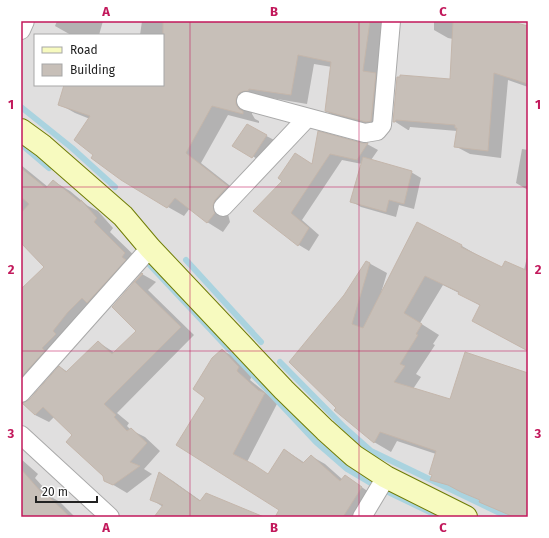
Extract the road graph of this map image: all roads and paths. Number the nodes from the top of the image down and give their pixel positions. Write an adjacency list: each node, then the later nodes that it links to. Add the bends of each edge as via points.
1 (25, 21): 3 (street)
2 (391, 21): 5 (street, via 382,125 377,131 365,133)
3 (21, 30)
4 (246, 101): 5 (street)
5 (307, 118): 7 (street)
6 (21, 130): 8 (main road, via 123,216)
7 (223, 207)
8 (150, 248): 9 (street); 11 (main road, via 325,430 354,456)
9 (21, 393)
10 (21, 435): 12 (street)
11 (386, 476): 13 (street); 14 (main road)
12 (110, 517)
13 (362, 517)
14 (466, 517)

